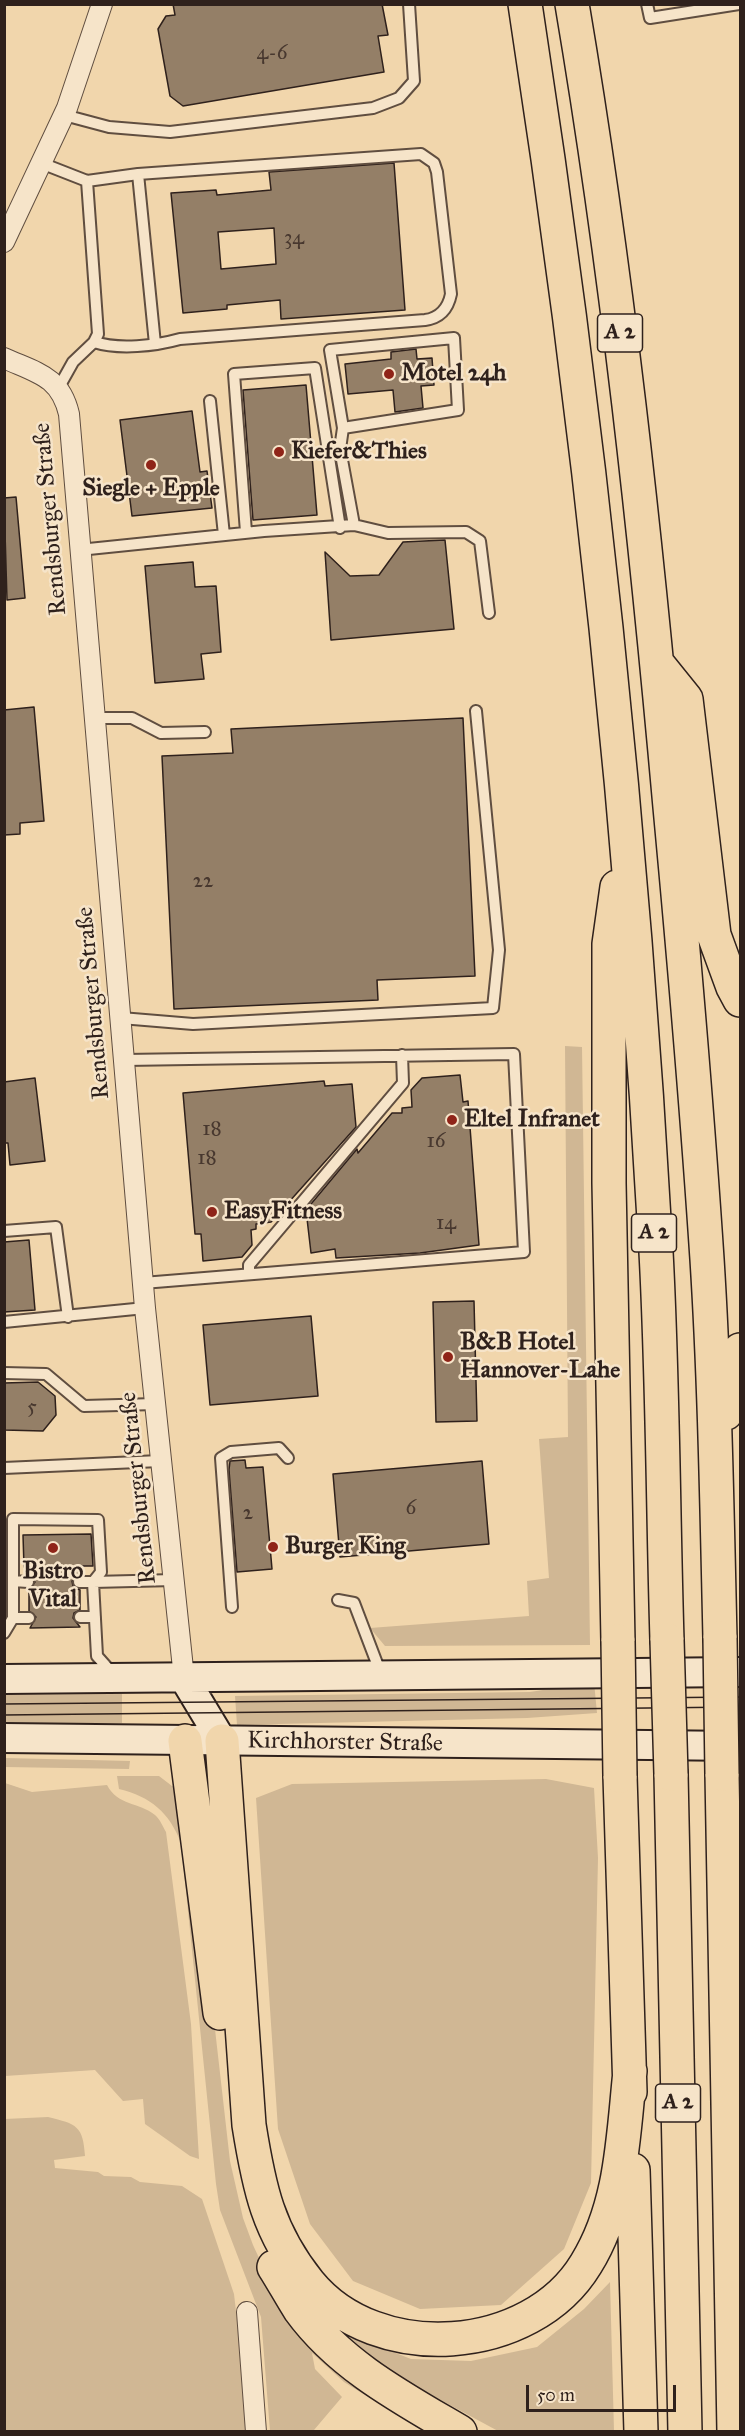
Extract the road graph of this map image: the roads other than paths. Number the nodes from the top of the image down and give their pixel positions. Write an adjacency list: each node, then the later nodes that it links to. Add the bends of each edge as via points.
1 (102, 4): 7 (street)
2 (409, 4): 7 (lane, via 414,81 399,98 373,108 170,132 110,127)
3 (525, 4): 28 (highway, A 2, via 578,378)
4 (572, 4): 24 (highway, A 2, via 632,417)
5 (647, 4): 6 (lane, via 650,18)
6 (739, 4)
7 (64, 115): 8 (street)
8 (41, 163): 10 (lane); 11 (street)
9 (138, 174): 10 (lane); 13 (lane); 13 (lane, via 422,154 434,163 437,172 451,294 446,309 433,319)
10 (87, 181): 12 (lane, via 98,334)
11 (4, 242)
12 (94, 342): 13 (lane); 15 (lane, via 74,362)
13 (155, 344)
14 (4, 358): 15 (street, Rendsburger Straße)
15 (59, 387): 22 (street, Rendsburger Straße, via 69,414)
16 (210, 401): 21 (lane)
17 (343, 428): 17 (lane, via 458,410 454,338 330,350); 18 (lane, via 340,449)
18 (354, 525): 19 (lane); 23 (lane, via 388,533 466,532 480,540)
19 (340, 528): 20 (lane); 20 (lane, via 315,368 234,374)
20 (246, 532): 21 (lane)
21 (224, 535): 22 (lane)
22 (80, 550): 26 (street, Rendsburger Straße)
23 (489, 613)
24 (657, 663): 29 (highway, via 686,699 714,935); 43 (highway, A 2, via 707,1260)
25 (476, 711): 30 (lane, via 498,950 493,1008 193,1024)
26 (94, 718): 27 (lane, via 132,718 161,733); 30 (street, Rendsburger Straße)
27 (205, 732)
28 (627, 826): 67 (highway, bridge, via 609,944 609,1183 620,1776); 72 (highway, A 2, bridge, via 656,1254)
29 (741, 1000)
30 (121, 1018): 32 (street, Rendsburger Straße)
31 (402, 1055): 32 (lane); 34 (lane, via 403,1083 249,1265); 34 (lane, via 514,1053 524,1252)
32 (125, 1060): 35 (street, Rendsburger Straße)
33 (4, 1231): 37 (lane, via 56,1227)
34 (249, 1275): 35 (lane)
35 (142, 1283): 36 (street, Rendsburger Straße)
36 (145, 1308): 37 (lane); 41 (street, Rendsburger Straße)
37 (68, 1317): 38 (lane)
38 (4, 1322)
39 (741, 1350): 43 (highway)
40 (4, 1373): 41 (lane, via 46,1374 84,1406)
41 (155, 1404): 44 (street, Rendsburger Straße)
42 (288, 1458): 52 (lane, via 279,1448 231,1452 221,1458)
43 (716, 1459): 73 (highway, A 2, bridge)
44 (160, 1461): 45 (lane); 46 (street, Rendsburger Straße)
45 (4, 1468)
46 (174, 1580): 50 (lane); 61 (street, Rendsburger Straße)
47 (13, 1581): 48 (lane); 50 (lane, via 13,1519 98,1520 101,1572); 55 (lane)
48 (28, 1582)
49 (79, 1582): 50 (lane)
50 (93, 1582): 54 (lane)
51 (338, 1600): 59 (lane, via 354,1603)
52 (232, 1607)
53 (80, 1617): 54 (lane)
54 (95, 1617): 60 (lane, via 97,1656)
55 (13, 1618): 56 (lane); 57 (lane)
56 (29, 1618)
57 (4, 1633)
58 (741, 1672): 59 (main road)
59 (382, 1677): 61 (main road)
60 (117, 1678): 61 (main road); 62 (main road)
61 (184, 1678): 64 (main road); 65 (main road)
62 (4, 1679)
63 (4, 1738): 64 (main road, Kirchhorster Straße)
64 (185, 1741): 65 (main road, Kirchhorster Straße); 70 (highway, via 204,1870 237,2172 252,2219 269,2260 301,2311 344,2357 390,2391)
65 (222, 1742): 66 (main road, Kirchhorster Straße); 67 (highway, via 249,2125 257,2171 269,2218 286,2252 311,2285 335,2307 386,2333 450,2341 513,2324 561,2293 585,2267 611,2211)
66 (741, 1746)
67 (630, 2071): 71 (highway)
68 (247, 2312): 69 (street)
69 (256, 2432)
70 (460, 2432)
71 (640, 2432)
72 (685, 2432)
73 (734, 2432)

